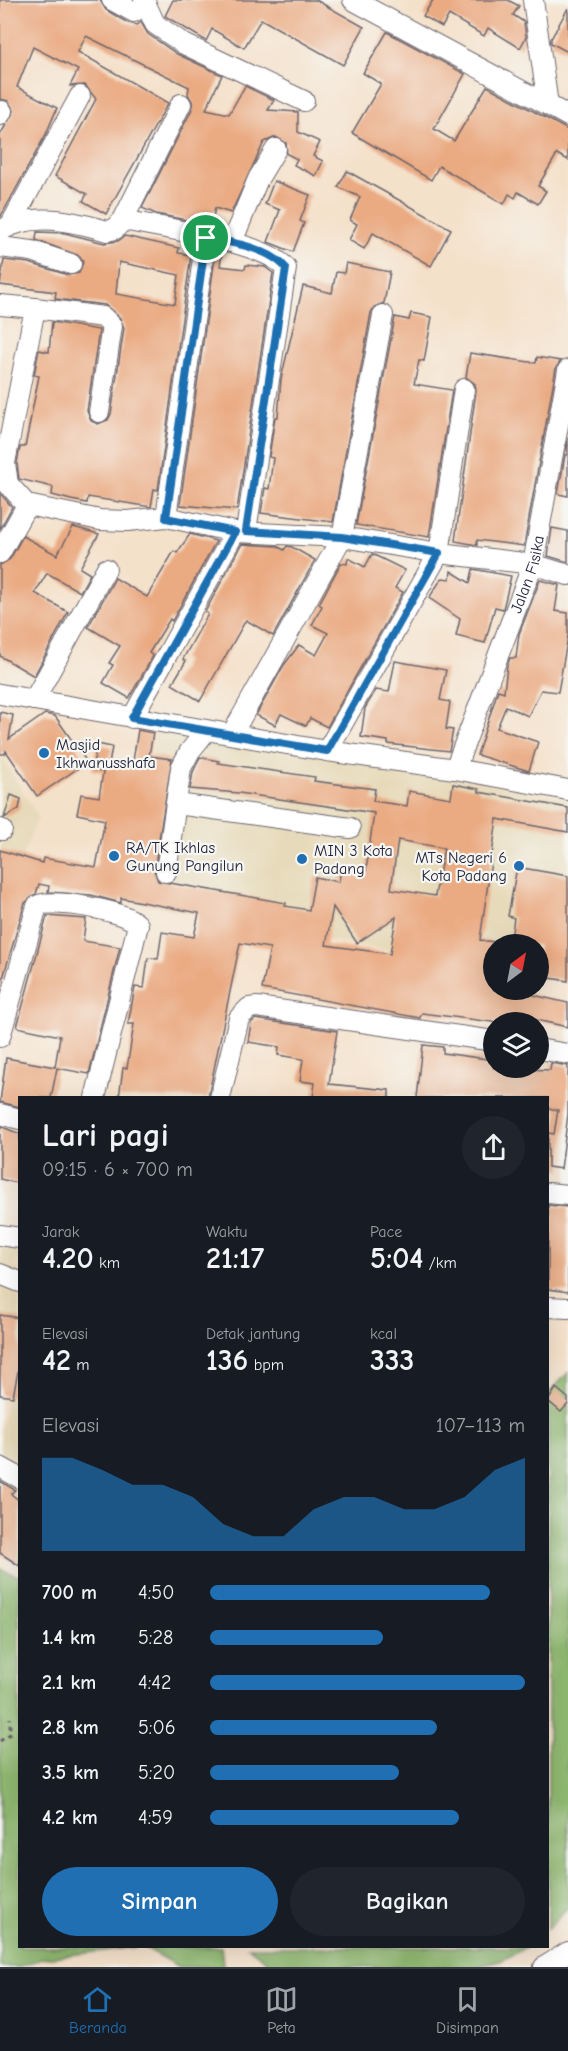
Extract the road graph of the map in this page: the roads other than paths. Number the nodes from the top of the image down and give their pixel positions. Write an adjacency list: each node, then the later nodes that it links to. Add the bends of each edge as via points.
1 (112, 0): 4 (street)
2 (353, 0): 8 (street)
3 (533, 0): 8 (street)
4 (139, 6): 6 (street, via 155,24 184,44)
5 (80, 96): 12 (street)
6 (304, 101)
7 (181, 104): 11 (street)
8 (548, 105): 9 (street)
9 (568, 116)
10 (276, 149): 14 (street, via 258,179)
11 (123, 220): 12 (street, via 107,231 48,219); 13 (street)
12 (6, 227)
13 (206, 238): 14 (street); 24 (street)
14 (232, 242): 25 (street, via 279,259 286,268)
15 (0, 247): 16 (street, via 32,251)
16 (71, 264)
17 (0, 305): 18 (street)
18 (36, 308): 22 (street, via 103,317 112,326); 23 (street, via 5,463 8,484)
19 (383, 315): 26 (street)
20 (567, 370): 29 (street, Jalan Fisika)
21 (464, 389): 27 (street)
22 (99, 412)
23 (27, 505): 24 (street, via 107,520); 28 (street)
24 (166, 518): 25 (street)
25 (241, 532): 26 (street); 34 (street)
26 (342, 537): 27 (street); 36 (street)
27 (439, 553): 29 (street); 37 (street)
28 (0, 554)
29 (533, 564): 31 (street); 38 (street, Jalan Fisika)
30 (106, 570): 33 (street)
31 (568, 575)
32 (0, 694): 33 (street)
33 (34, 700): 34 (street)
34 (132, 718): 35 (street)
35 (206, 731): 36 (street); 40 (street, via 181,768)
36 (232, 734): 37 (street)
37 (327, 751): 38 (street)
38 (455, 768): 39 (street)
39 (568, 790)
40 (177, 804): 41 (street); 42 (street)
41 (350, 828)
42 (166, 872)
43 (4, 1006): 44 (street); 48 (street, via 37,906 59,903 121,913 135,920 138,925)
44 (0, 1037)
45 (483, 1039): 49 (street, via 249,1008 239,1018)
46 (549, 1051): 47 (street)
47 (568, 1054)
48 (95, 1096)
49 (220, 1096)
50 (0, 1114): 51 (street)
51 (18, 1118)
52 (549, 1193): 53 (street)
53 (568, 1196)
54 (0, 1235): 55 (street)
55 (18, 1238)
56 (549, 1307): 57 (street)
57 (568, 1308)
58 (0, 1467): 59 (street)
59 (18, 1477)
60 (568, 1952): 61 (street)
61 (544, 1967)

